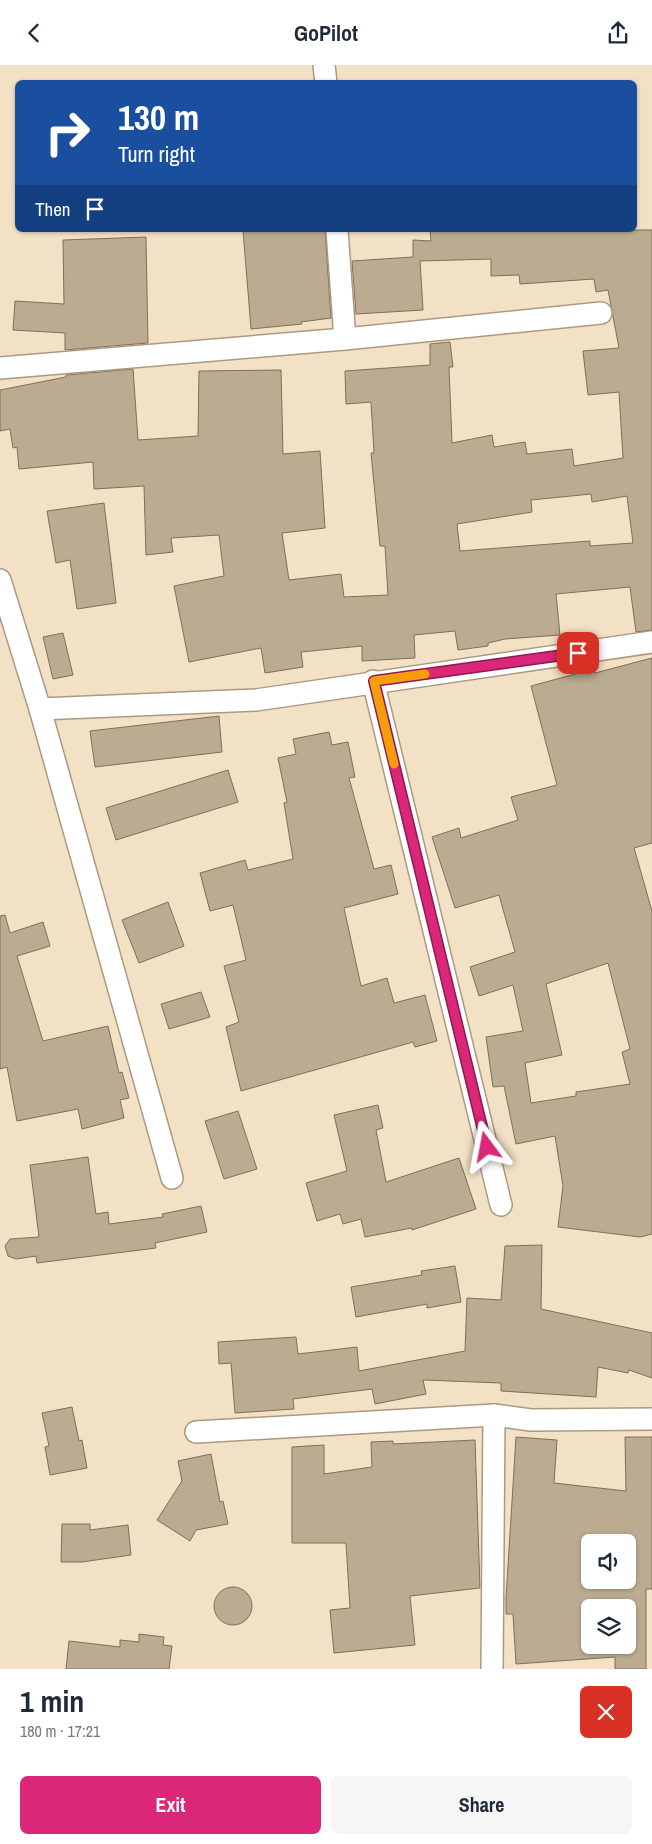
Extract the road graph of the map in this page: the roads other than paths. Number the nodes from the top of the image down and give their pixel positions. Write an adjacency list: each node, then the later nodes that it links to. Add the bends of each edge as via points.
1 (324, 65): 2 (street)
2 (326, 80)
3 (337, 232): 5 (street)
4 (601, 313): 5 (street)
5 (345, 339): 6 (street)
6 (0, 368)
7 (0, 580): 10 (street)
8 (652, 642): 9 (street)
9 (374, 681): 10 (street, via 256,699); 12 (street)
10 (40, 709): 11 (street)
11 (172, 1178)
12 (501, 1205)
13 (494, 1415): 14 (street, via 531,1421); 15 (street); 16 (street)
14 (652, 1419)
15 (196, 1432)
16 (492, 1669)

